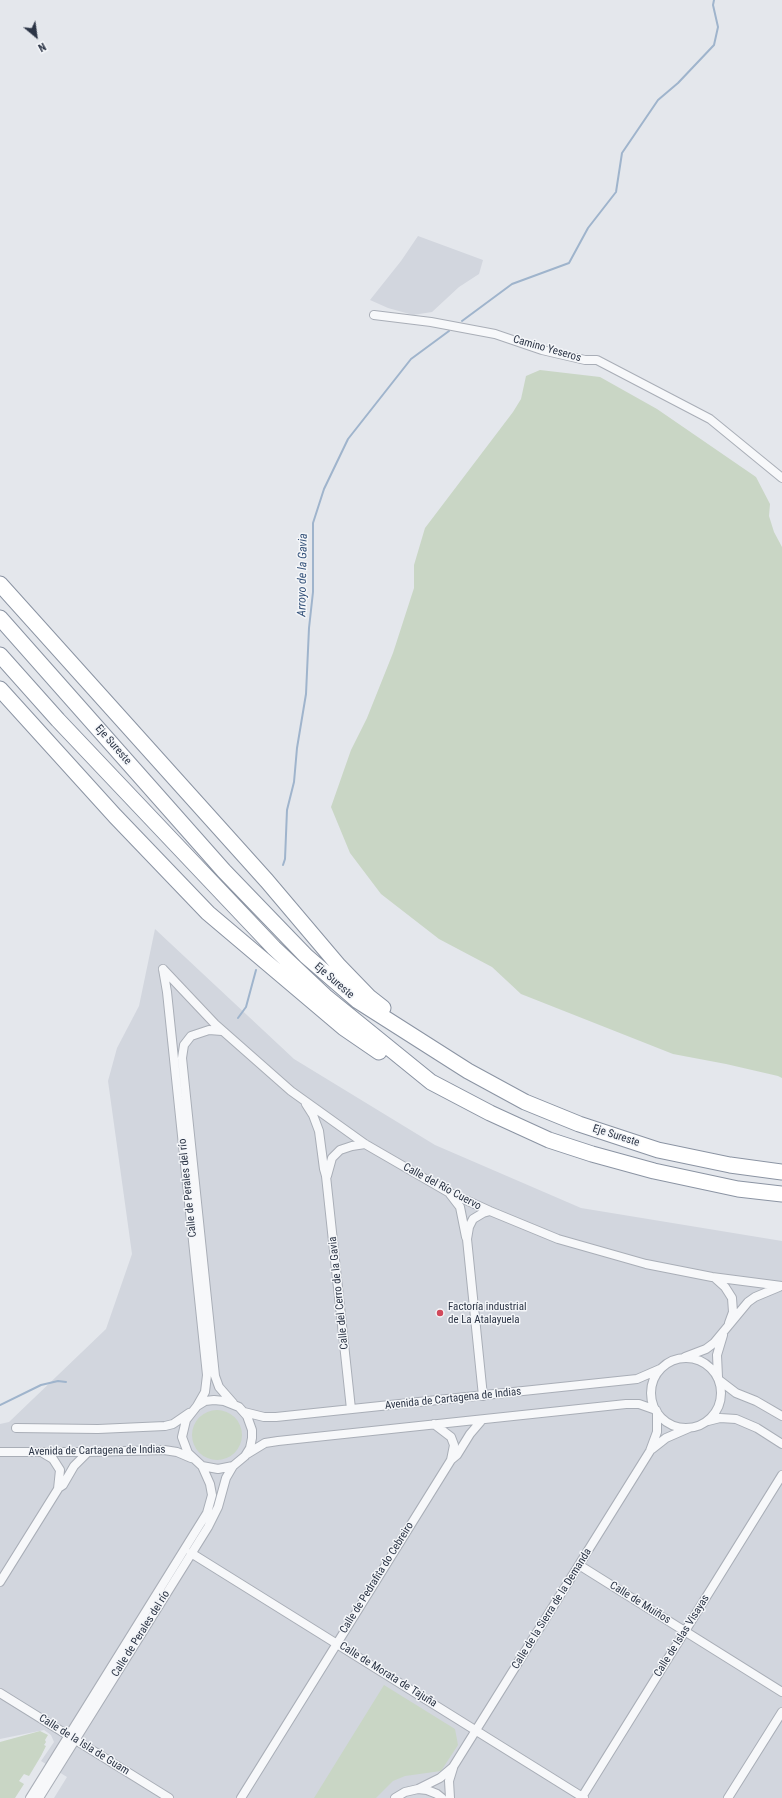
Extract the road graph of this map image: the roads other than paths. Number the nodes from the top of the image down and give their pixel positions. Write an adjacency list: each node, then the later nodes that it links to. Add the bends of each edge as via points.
1 (374, 315): 2 (street, Camino Yeseros, via 495,334 542,350 585,360 598,360 710,419)
2 (782, 478)
3 (0, 584): 9 (highway, via 251,863 339,966 369,997)
4 (0, 618): 9 (highway, Eje Sureste, via 224,871 306,956 358,1001)
5 (0, 656): 10 (highway, Eje Sureste, via 274,948 325,996)
6 (0, 689): 10 (highway, via 115,816 208,913 344,1028 393,1062)
7 (163, 969): 8 (street, Calle del Río Cuervo); 27 (street, Calle de Perales del río, via 168,992 207,1368 207,1387)
8 (224, 1032): 11 (street, Calle del Río Cuervo, via 269,1073); 26 (street, Calle de Perales del río, via 209,1030 191,1036 184,1045 182,1058 215,1376 219,1387)
9 (441, 1055): 13 (highway, Eje Sureste, via 526,1102 579,1124 658,1150 730,1165)
10 (431, 1082): 16 (highway, Eje Sureste, via 549,1140 592,1154 654,1171)
11 (304, 1100): 12 (street, Calle del Río Cuervo); 14 (street, Calle del Cerro de la Gavia, via 319,1130)
12 (365, 1144): 14 (street, Calle del Cerro de la Gavia, via 340,1150 332,1158); 15 (street, Calle del Río Cuervo)
13 (782, 1172)
14 (326, 1176): 28 (street, Calle del Cerro de la Gavia)
15 (448, 1192): 17 (street, Calle del Río Cuervo); 18 (street, via 460,1207)
16 (782, 1194)
17 (490, 1211): 18 (street, via 473,1219); 19 (street, Calle del Río Cuervo, via 558,1239 646,1264)
18 (467, 1239): 25 (street)
19 (712, 1277): 20 (street, Calle del Río Cuervo); 21 (street, via 726,1287 732,1298 733,1312)
20 (782, 1286): 21 (street, via 762,1293 748,1302)
21 (725, 1331): 22 (street, via 711,1346); 24 (street, via 717,1356)
22 (682, 1358): 23 (street); 24 (street, via 705,1363)
23 (660, 1369): 25 (street, Avenida de Cartagena de Indias, via 637,1379); 29 (street, via 651,1393)
24 (719, 1379): 31 (street, via 736,1393); 33 (street, via 721,1402)
25 (483, 1396): 28 (street, Avenida de Cartagena de Indias)
26 (234, 1404): 27 (street, via 205,1401); 30 (street)
27 (194, 1409): 36 (street, Avenida de Cartagena de Indias, via 173,1424 165,1426); 43 (street, via 186,1420 182,1438)
28 (351, 1409): 30 (street, Avenida de Cartagena de Indias, via 271,1418)
29 (656, 1411): 32 (street, Avenida de Cartagena de Indias, via 634,1404); 35 (street, via 671,1424); 38 (street, Calle de la Sierra de la Demanda, via 657,1432)
30 (244, 1412): 42 (street, via 250,1422 252,1438)
31 (782, 1416)
32 (482, 1420): 34 (street, Avenida de Cartagena de Indias); 44 (street, Calle de Pedrafita do Cebreiro)
33 (708, 1421): 35 (street); 37 (street, via 720,1418 736,1419 757,1428)
34 (434, 1424): 42 (street, Avenida de Cartagena de Indias, via 265,1443); 44 (street, Calle de Pedrafita do Cebreiro, via 451,1437 454,1445)
35 (692, 1427): 38 (street, Calle de la Sierra de la Demanda, via 666,1438)
36 (16, 1428)
37 (782, 1444)
38 (650, 1451): 50 (street, Calle de la Sierra de la Demanda)
39 (0, 1452): 41 (street, Avenida de Cartagena de Indias)
40 (88, 1452): 41 (street, Avenida de Cartagena de Indias); 43 (street, Avenida de Cartagena de Indias, via 170,1450); 48 (street, via 80,1458)
41 (42, 1453): 48 (street, via 53,1458 60,1470)
42 (245, 1456): 46 (street)
43 (192, 1459): 45 (street)
44 (451, 1460): 53 (street, Calle de Pedrafita do Cebreiro)
45 (202, 1466): 46 (street, via 218,1470); 58 (street, Calle de Perales del río, via 212,1495 207,1513)
46 (233, 1466): 49 (street, Calle de Perales del río, via 226,1478 216,1510)
47 (782, 1475): 52 (street, Calle de Islas Visayas)
48 (58, 1489): 51 (street)
49 (191, 1553): 53 (street, Calle de Morata de Tajuña); 58 (street, Calle de Perales del río)
50 (579, 1565): 52 (street, Calle de Muiños); 57 (street, Calle de la Sierra de la Demanda)
51 (0, 1582)
52 (685, 1632): 54 (street, Calle de Muiños); 61 (street, Calle de Islas Visayas)
53 (337, 1644): 57 (street, Calle de Morata de Tajuña); 65 (street, Calle de Pedrafita do Cebreiro)
54 (782, 1692)
55 (0, 1693): 58 (street, Calle de la Isla de Guam)
56 (782, 1712): 69 (street)
57 (476, 1730): 59 (street, Calle de la Sierra de la Demanda); 61 (street, Calle de Morata de Tajuña)
58 (72, 1738): 62 (street, Calle de Perales del río); 63 (street, Calle de Perales del río); 64 (street, Calle de la Isla de Guam)
59 (453, 1767): 60 (street, Calle de la Sierra de la Demanda, via 440,1778); 68 (street, Calle de la Sierra de la Demanda)
60 (418, 1789): 66 (street, Calle de la Sierra de la Demanda); 67 (street, via 428,1790)
61 (583, 1797)
62 (30, 1798)
63 (39, 1798)
64 (169, 1798)
65 (241, 1798)
66 (395, 1798)
67 (442, 1798)
68 (450, 1798)
69 (728, 1798)

